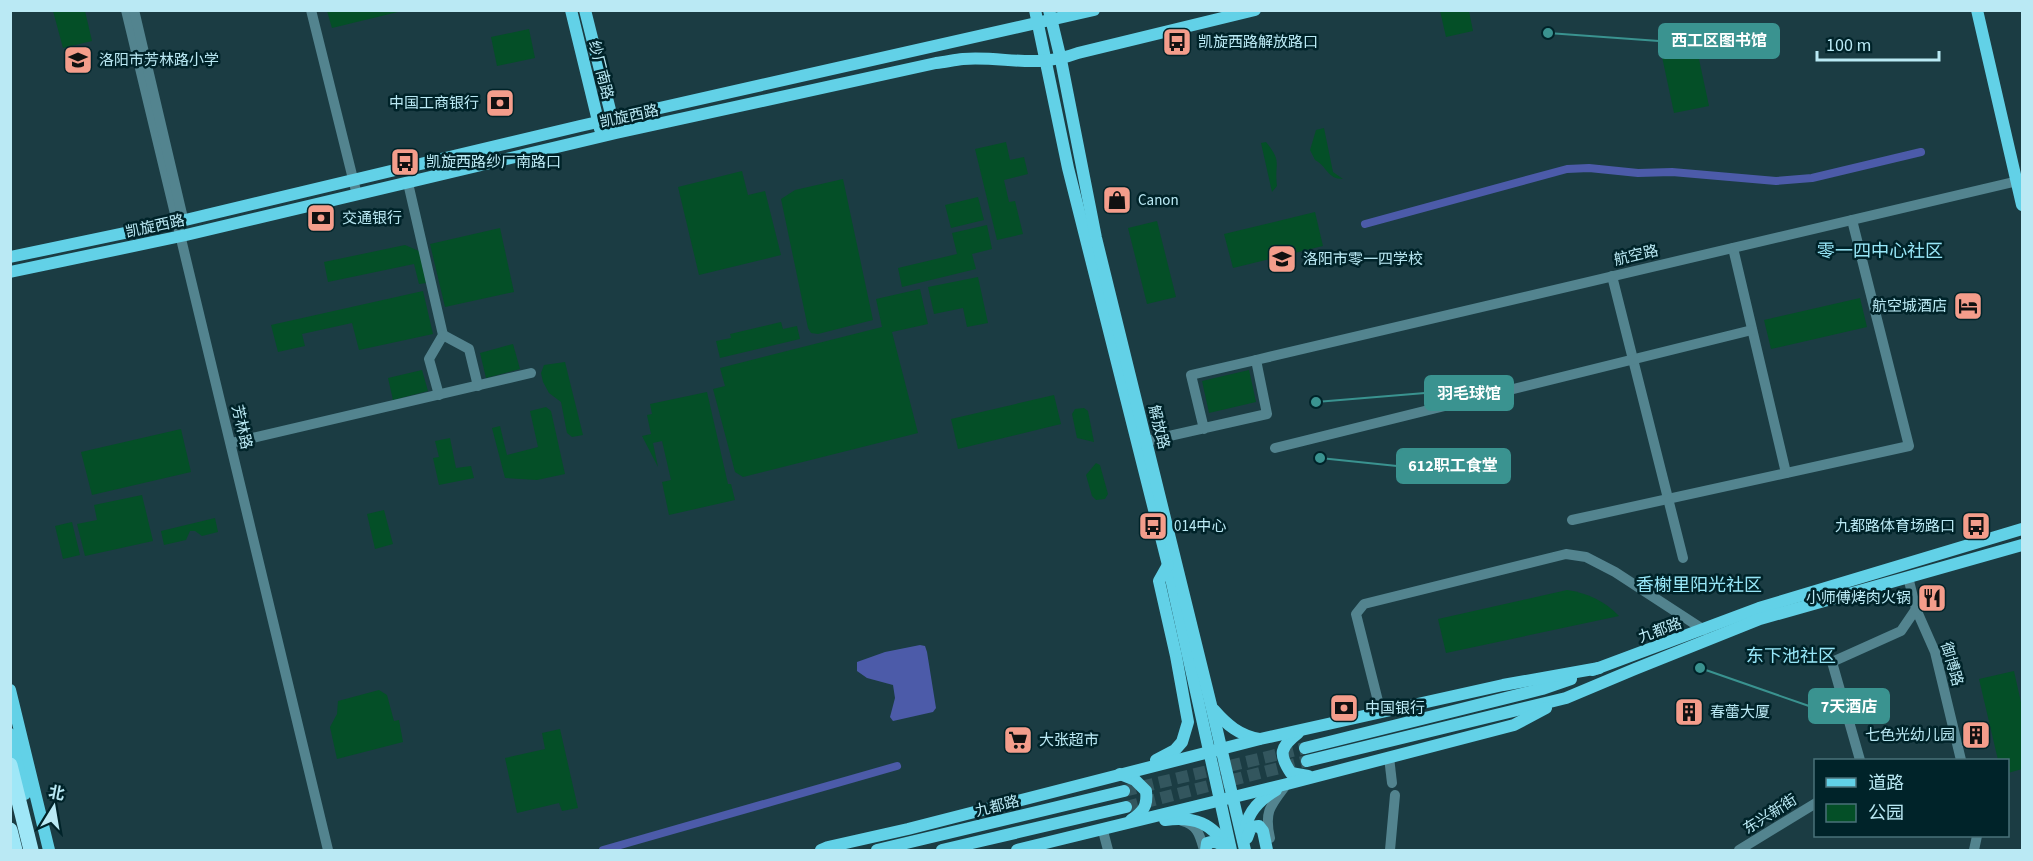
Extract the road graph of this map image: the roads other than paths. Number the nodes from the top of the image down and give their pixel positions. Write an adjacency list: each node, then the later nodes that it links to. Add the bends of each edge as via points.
1 (126, 10): 25 (street, 芳林路)
2 (134, 10): 25 (street, 芳林路)
3 (311, 10): 20 (street)
4 (571, 10): 16 (main road, 纱厂南路)
5 (585, 10): 15 (main road, 纱厂南路)
6 (1035, 10): 12 (main road, 解放路)
7 (1094, 10): 11 (main road, 凯旋西路)
8 (1255, 10): 13 (main road, 凯旋西路)
9 (1977, 10): 19 (main road)
10 (1985, 10): 19 (main road)
11 (1050, 16): 12 (main road, 凯旋西路); 13 (main road, 解放路)
12 (1038, 24): 14 (main road, 解放路); 15 (main road, 凯旋西路)
13 (1061, 60): 14 (main road, 凯旋西路); 39 (main road, 解放路, via 1096,238)
14 (1046, 62): 17 (main road, 凯旋西路, via 964,59 936,63); 48 (main road, 解放路, via 1085,241)
15 (612, 119): 16 (main road, 凯旋西路); 17 (main road, 纱厂南路)
16 (599, 123): 18 (main road, 纱厂南路); 20 (main road, 凯旋西路)
17 (616, 133): 18 (main road, 凯旋西路)
18 (601, 137): 21 (main road, 凯旋西路)
19 (2021, 177): 23 (main road); 24 (street, 航空路)
20 (354, 180): 22 (street); 25 (main road, 凯旋西路)
21 (408, 183): 22 (main road, 凯旋西路); 32 (street)
22 (357, 195): 26 (main road, 凯旋西路)
23 (2022, 205)
24 (1852, 220): 27 (street, 航空路); 42 (street, via 1909,446)
25 (181, 221): 26 (street, 芳林路); 28 (main road, 凯旋西路)
26 (184, 236): 29 (main road, 凯旋西路); 40 (street, 芳林路)
27 (1733, 248): 30 (street, 航空路); 31 (street)
28 (10, 257)
29 (10, 272)
30 (1612, 276): 33 (street, 航空路); 34 (street)
31 (1752, 330): 34 (street); 42 (street)
32 (443, 335): 36 (street, via 469,349); 37 (street, via 429,359)
33 (1256, 360): 38 (street, via 1267,414); 38 (street, 航空路, via 1191,375)
34 (1633, 360): 41 (street); 43 (street)
35 (531, 374): 36 (street)
36 (478, 386): 37 (street)
37 (439, 395): 40 (street)
38 (1204, 429): 39 (street)
39 (1147, 441): 56 (main road, 解放路)
40 (233, 443): 86 (street, 芳林路); 87 (street, 芳林路)
41 (1275, 448)
42 (1786, 473): 43 (street)
43 (1668, 499): 44 (street); 47 (street)
44 (1572, 520)
45 (2022, 529): 51 (main road, 九都路, via 1759,608)
46 (2022, 545): 49 (main road, 九都路)
47 (1683, 558)
48 (1168, 565): 61 (main road, 解放路); 66 (main road, via 1159,581 1188,722 1175,750)
49 (1908, 577): 50 (street, 御博路); 54 (main road, 九都路, via 1760,619)
50 (1916, 609): 63 (street, via 1901,631 1832,662); 64 (street, 御博路, via 1935,652)
51 (1704, 630): 52 (main road, 九都路); 57 (street, via 1615,572 1586,557 1566,554 1364,604 1356,614)
52 (1599, 668): 54 (main road, 九都路, via 1542,689 1306,754); 57 (main road)
53 (10, 690): 85 (main road)
54 (1566, 698): 62 (main road, via 1514,724)
55 (10, 706): 85 (main road)
56 (1212, 709): 60 (main road, via 1234,730); 61 (main road, 解放路)
57 (1381, 713): 58 (main road)
58 (1302, 730): 60 (main road); 68 (main road, via 1286,742 1283,761 1291,773)
59 (10, 734): 84 (main road)
60 (1260, 739): 61 (main road)
61 (1216, 750): 66 (main road); 73 (main road, 解放路)
62 (1389, 757): 68 (main road); 69 (street)
63 (1860, 759)
64 (1961, 759)
65 (10, 765): 83 (highway)
66 (1134, 770): 67 (main road)
67 (1120, 774): 77 (main road, via 1141,784 1147,798 1141,813); 80 (main road)
68 (1312, 777): 70 (main road)
69 (1392, 783)
70 (1287, 784): 73 (main road); 81 (main road, via 1252,810 1245,825); 96 (street, via 1267,812)
71 (1124, 791): 89 (main road, 九都路)
72 (1395, 795): 97 (street)
73 (1227, 799): 77 (main road); 81 (main road, 解放路); 94 (main road, 解放路)
74 (1814, 804): 98 (street, 东兴新街)
75 (1126, 807): 90 (main road, 九都路)
76 (1173, 819): 77 (main road); 93 (street, via 1194,826); 94 (main road, via 1205,824)
77 (1116, 827): 79 (main road)
78 (10, 830): 82 (highway)
79 (1103, 831): 91 (main road); 92 (street)
80 (825, 849): 88 (main road)
81 (1245, 849): 95 (main road, via 1248,831 1255,825 1263,831)
82 (15, 850)
83 (31, 850)
84 (38, 850)
85 (48, 850)
86 (328, 850)
87 (333, 850)
88 (809, 850)
89 (877, 850)
90 (942, 850)
91 (1017, 850)
92 (1107, 850)
93 (1205, 850): 94 (main road, via 1212,841)
94 (1229, 850)
95 (1267, 850)
96 (1272, 850)
97 (1390, 850)
98 (1740, 850)

